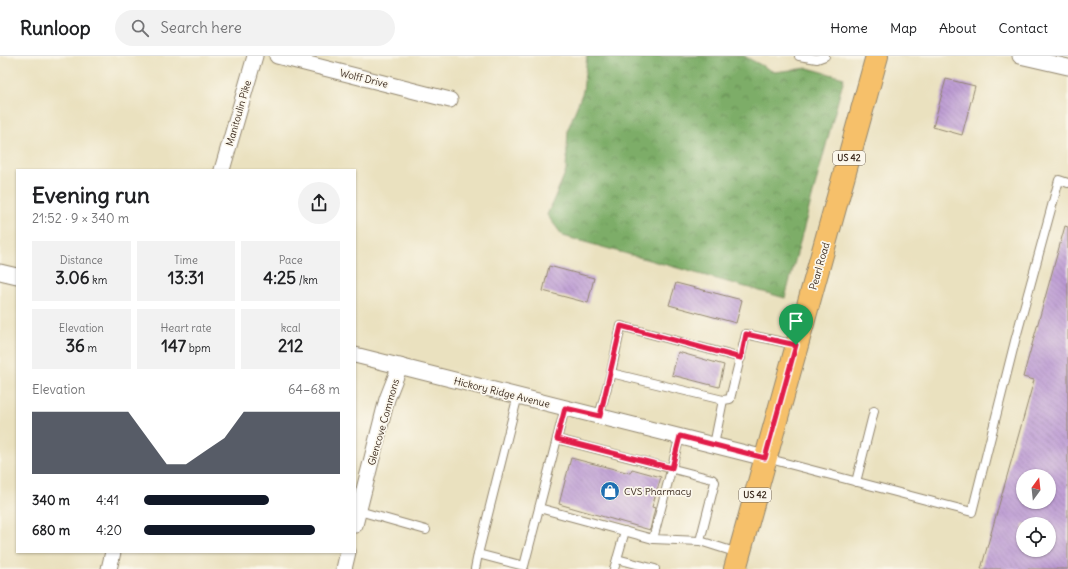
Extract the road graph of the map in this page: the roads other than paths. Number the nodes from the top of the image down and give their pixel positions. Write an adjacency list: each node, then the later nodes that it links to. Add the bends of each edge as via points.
1 (255, 56): 9 (street, Manitoulin Pike)
2 (277, 56): 8 (street, Wolff Drive)
3 (800, 56): 4 (lane, via 817,59)
4 (825, 56)
5 (877, 56): 13 (main road, Pearl Road / US 42)
6 (1020, 56): 7 (street)
7 (1068, 68)
8 (450, 100)
9 (222, 169)
10 (1068, 183): 28 (lane, via 1059,180 972,512)
11 (0, 272): 12 (street)
12 (16, 276)
13 (796, 345): 15 (lane, via 746,334); 26 (main road, Pearl Road / US 42)
14 (356, 355): 16 (street, Hickory Ridge Avenue)
15 (741, 358): 17 (lane, via 621,326); 19 (lane, via 730,399)
16 (400, 366): 18 (street, Hickory Ridge Avenue); 30 (street, Glencove Commons, via 387,399)
17 (610, 373): 19 (lane); 22 (lane)
18 (518, 395): 20 (street, Hickory Ridge Avenue); 37 (lane)
19 (723, 400): 25 (lane)
20 (565, 408): 22 (street, Hickory Ridge Avenue); 24 (lane)
21 (874, 411): 28 (lane)
22 (600, 416): 23 (street, Hickory Ridge Avenue)
23 (680, 436): 25 (street, Hickory Ridge Avenue); 27 (lane)
24 (557, 439): 27 (lane); 29 (lane)
25 (714, 445): 26 (street, Hickory Ridge Avenue)
26 (765, 458): 28 (lane); 39 (main road, Pearl Road / US 42)
27 (672, 468): 33 (lane); 34 (lane, via 715,482)
28 (856, 482)
29 (539, 508): 32 (lane); 40 (lane)
30 (357, 518): 31 (lane)
31 (426, 530)
32 (625, 531): 33 (lane); 38 (lane)
33 (653, 539): 34 (lane)
34 (700, 541): 39 (lane)
35 (113, 553): 41 (street)
36 (348, 553): 42 (street)
37 (478, 554): 40 (lane); 43 (lane)
38 (617, 559): 44 (lane); 45 (lane)
39 (737, 561)
40 (525, 567)
41 (108, 569)
42 (344, 569)
43 (475, 569)
44 (614, 569)
45 (655, 569)

